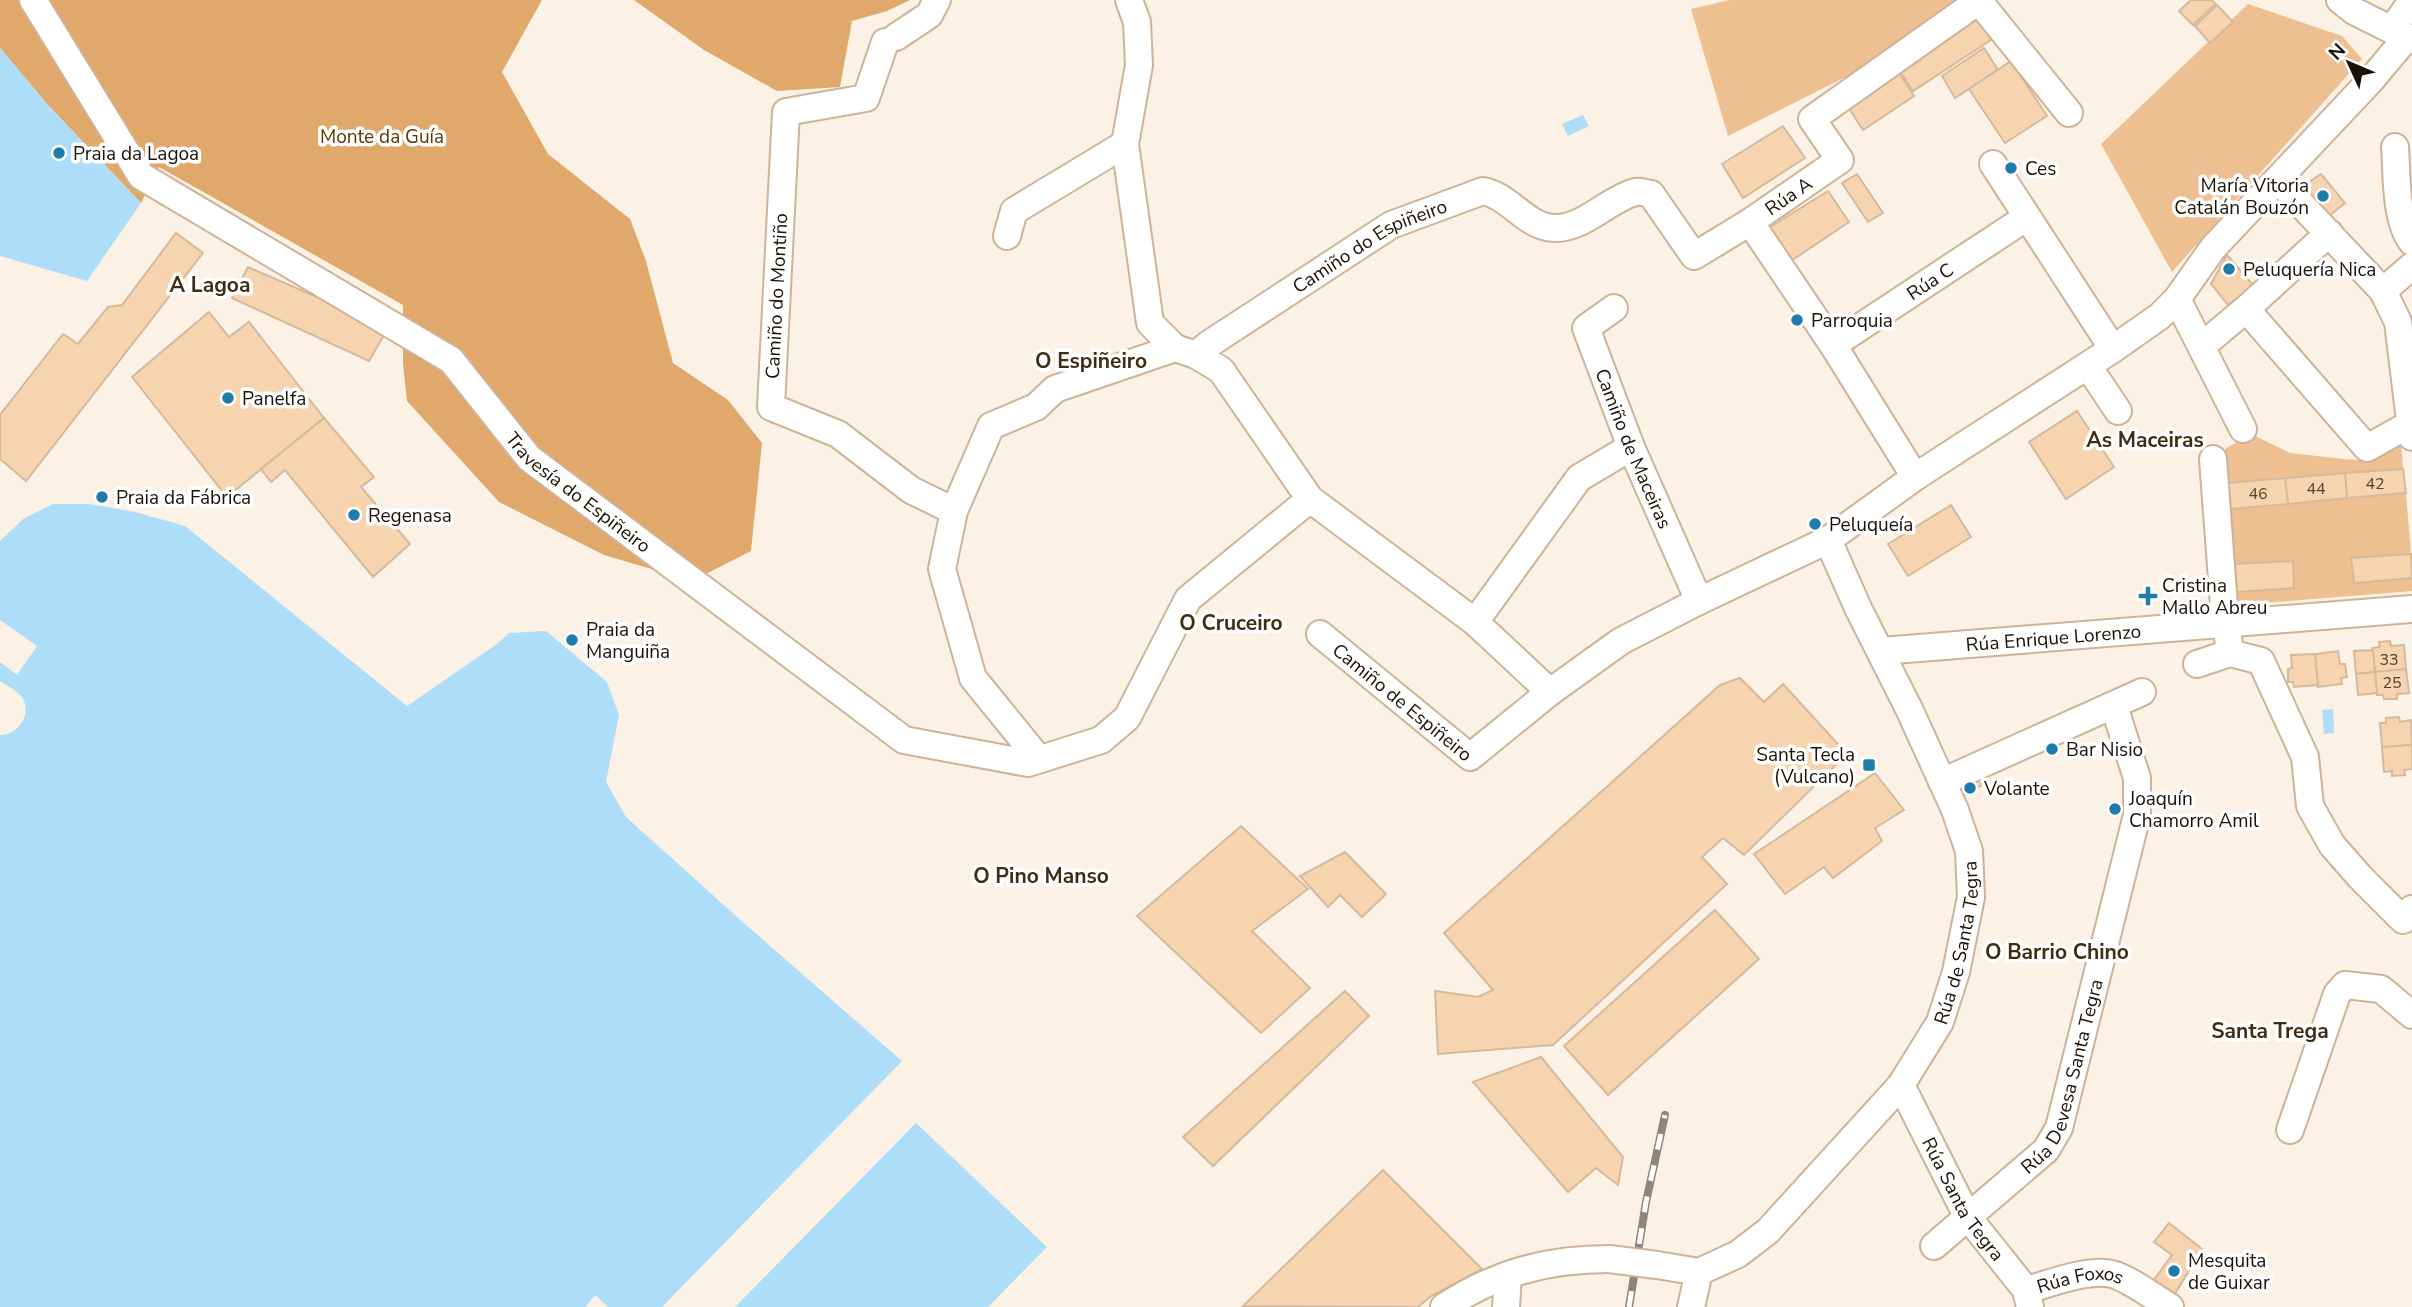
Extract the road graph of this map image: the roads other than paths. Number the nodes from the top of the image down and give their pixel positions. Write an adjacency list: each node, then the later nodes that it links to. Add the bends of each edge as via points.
1 (33, 0): 49 (street, Travesía do Espiñeiro, via 141,176 451,360 529,458 904,740 1028,763)
2 (937, 0): 36 (street, Camiño do Montiño, via 929,15 891,40 866,98 786,112 771,407 838,434 911,490)
3 (1129, 0): 9 (street, via 1137,22 1139,65)
4 (1981, 0): 8 (street); 14 (street, Rúa A, via 1812,119 1840,160)
5 (2340, 0): 7 (street)
6 (2412, 1): 7 (street)
7 (2404, 35): 12 (street, via 2371,80)
8 (2069, 113)
9 (1125, 144): 17 (street, via 1014,211); 27 (street, via 1150,323)
10 (2395, 147): 18 (street, via 2403,229)
11 (1993, 164): 13 (street)
12 (2278, 180): 16 (street); 21 (street, via 2213,248)
13 (2027, 217): 24 (street, Rúa C); 26 (street)
14 (1750, 222): 15 (street, Rúa A, via 1694,256 1651,194 1636,191 1569,227); 24 (street)
15 (1552, 228): 27 (street, Camiño do Espiñeiro, via 1530,219 1496,193 1483,191 1391,225 1209,344)
16 (2329, 233): 20 (street); 23 (street)
17 (1007, 236)
18 (2412, 242)
19 (2412, 266): 20 (street)
20 (2384, 291): 30 (street, via 2398,322)
21 (2177, 299): 25 (street); 26 (street)
22 (1614, 308): 32 (street, Camiño de Maceiras, via 1586,328)
23 (2246, 310): 25 (street); 30 (street, via 2367,448)
24 (1833, 345): 34 (street)
25 (2202, 346): 31 (street)
26 (2113, 349): 28 (street)
27 (1185, 352): 35 (street, via 1221,370); 36 (street, via 1055,389 1035,407 991,426)
28 (2088, 366): 29 (street); 34 (street)
29 (2118, 411)
30 (2411, 422)
31 (2242, 429)
32 (1631, 447): 38 (street, Camiño de Maceiras); 40 (street, via 1579,478)
33 (2213, 459): 41 (street)
34 (1915, 477): 37 (street)
35 (1310, 499): 40 (street); 49 (street, Travesía do Espiñeiro, via 1188,599 1127,718 1101,740)
36 (954, 511): 49 (street, via 942,569 973,678)
37 (1828, 540): 38 (street); 43 (street, Rúa de Santa Tegra)
38 (1699, 601): 46 (street, via 1621,642)
39 (2412, 609): 41 (street, Rúa Enrique Lorenzo)
40 (1475, 622): 46 (street)
41 (2225, 622): 43 (street, Rúa Enrique Lorenzo); 44 (street)
42 (1320, 634): 46 (street, Camiño de Espiñeiro, via 1470,757)
43 (1881, 651): 50 (street, Rúa de Santa Tegra)
44 (2230, 653): 45 (street); 51 (street, via 2261,661 2305,757 2310,806 2332,845 2403,920)
45 (2197, 664)
46 (1550, 692)
47 (2142, 692): 48 (street)
48 (2114, 706): 50 (street); 55 (street, Rúa Devesa Santa Tegra, via 2137,778 2137,815 2059,1128 2046,1150)
49 (1038, 758)
50 (1942, 782): 53 (street, Rúa de Santa Tegra, via 1969,850 1971,897 1940,1022)
51 (2412, 909)
52 (2412, 1015): 54 (street, via 2381,989 2345,985 2337,994)
53 (1901, 1085): 55 (street, Rúa Santa Tegra); 57 (street, Rúa de Santa Tegra, via 1768,1231 1738,1254)
54 (2290, 1130)
55 (1968, 1216): 56 (street, Rúa Devesa Santa Tegra); 59 (street, Rúa Santa Tegra)
56 (1934, 1247)
57 (1699, 1272): 58 (street, bridge, via 1609,1259 1561,1261); 62 (street)
58 (1507, 1275): 60 (street); 61 (street)
59 (2028, 1299): 63 (street, Rúa Foxos, via 2097,1273 2113,1274)
60 (1444, 1307)
61 (1506, 1307)
62 (1691, 1307)
63 (2170, 1307)

